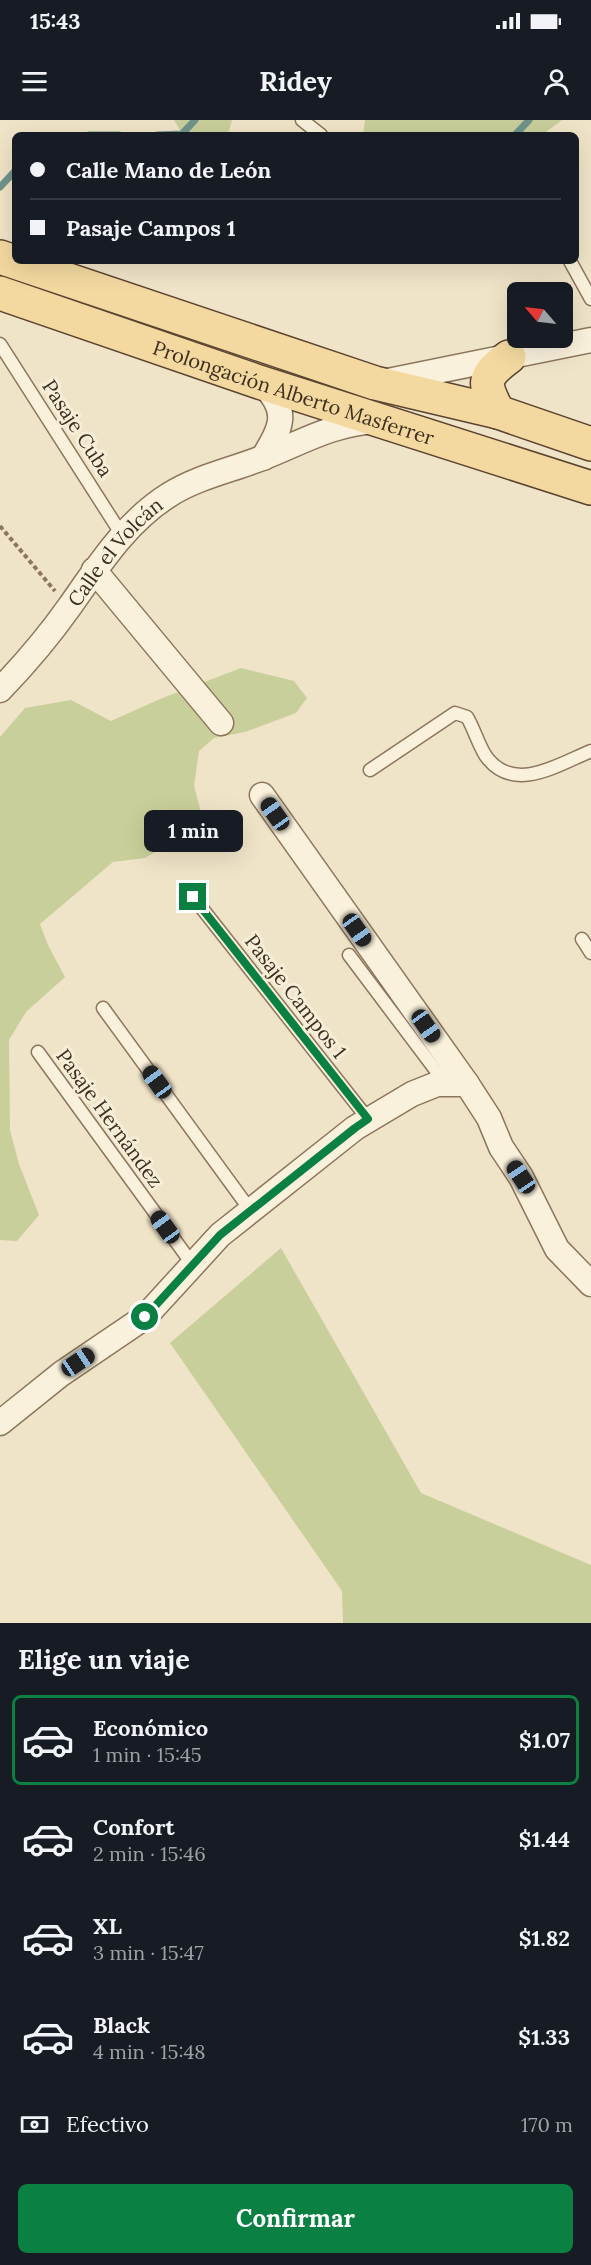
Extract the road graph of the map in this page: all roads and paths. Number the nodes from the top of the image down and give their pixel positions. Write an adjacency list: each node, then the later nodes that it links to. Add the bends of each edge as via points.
1 (302, 120): 2 (lane)
2 (317, 132)
3 (21, 264): 11 (main road, Prolongación Alberto Masferrer)
4 (572, 264): 6 (lane)
5 (0, 293): 10 (main road, Prolongación Alberto Masferrer)
6 (591, 299)
7 (591, 340): 9 (street)
8 (0, 344): 18 (lane, Pasaje Cuba)
9 (509, 357): 11 (street); 12 (main road, via 492,370 487,383)
10 (262, 383): 13 (main road, Prolongación Alberto Masferrer); 15 (street, via 273,394 281,423)
11 (375, 383): 12 (main road, Prolongación Alberto Masferrer)
12 (498, 412): 14 (main road, Prolongación Alberto Masferrer)
13 (381, 420): 15 (street, Calle el Volcán, via 329,429); 16 (main road, Prolongación Alberto Masferrer)
14 (591, 444)
15 (263, 458): 18 (street, Calle el Volcán, via 170,494)
16 (591, 488)
17 (0, 526): 20 (path)
18 (122, 534): 19 (street, Calle el Volcán)
19 (94, 570): 20 (street, Calle el Volcán); 22 (street)
20 (69, 608): 21 (street, Calle el Volcán)
21 (2, 685)
22 (221, 723)
23 (591, 751): 24 (lane, via 528,776 509,774 487,759 467,717 455,713)
24 (370, 770)
25 (262, 795): 32 (street)
26 (193, 897): 33 (lane, Pasaje Campos 1)
27 (582, 939): 28 (lane)
28 (591, 953)
29 (350, 955): 32 (lane)
30 (103, 1008): 34 (lane)
31 (38, 1052): 35 (lane, Pasaje Hernández)
32 (456, 1084): 33 (street, via 437,1084); 36 (street, via 489,1118 557,1249)
33 (368, 1119): 34 (street)
34 (251, 1211): 35 (street, via 220,1235)
35 (193, 1265): 37 (street, via 145,1317 61,1374)
36 (591, 1284)
37 (0, 1423)

